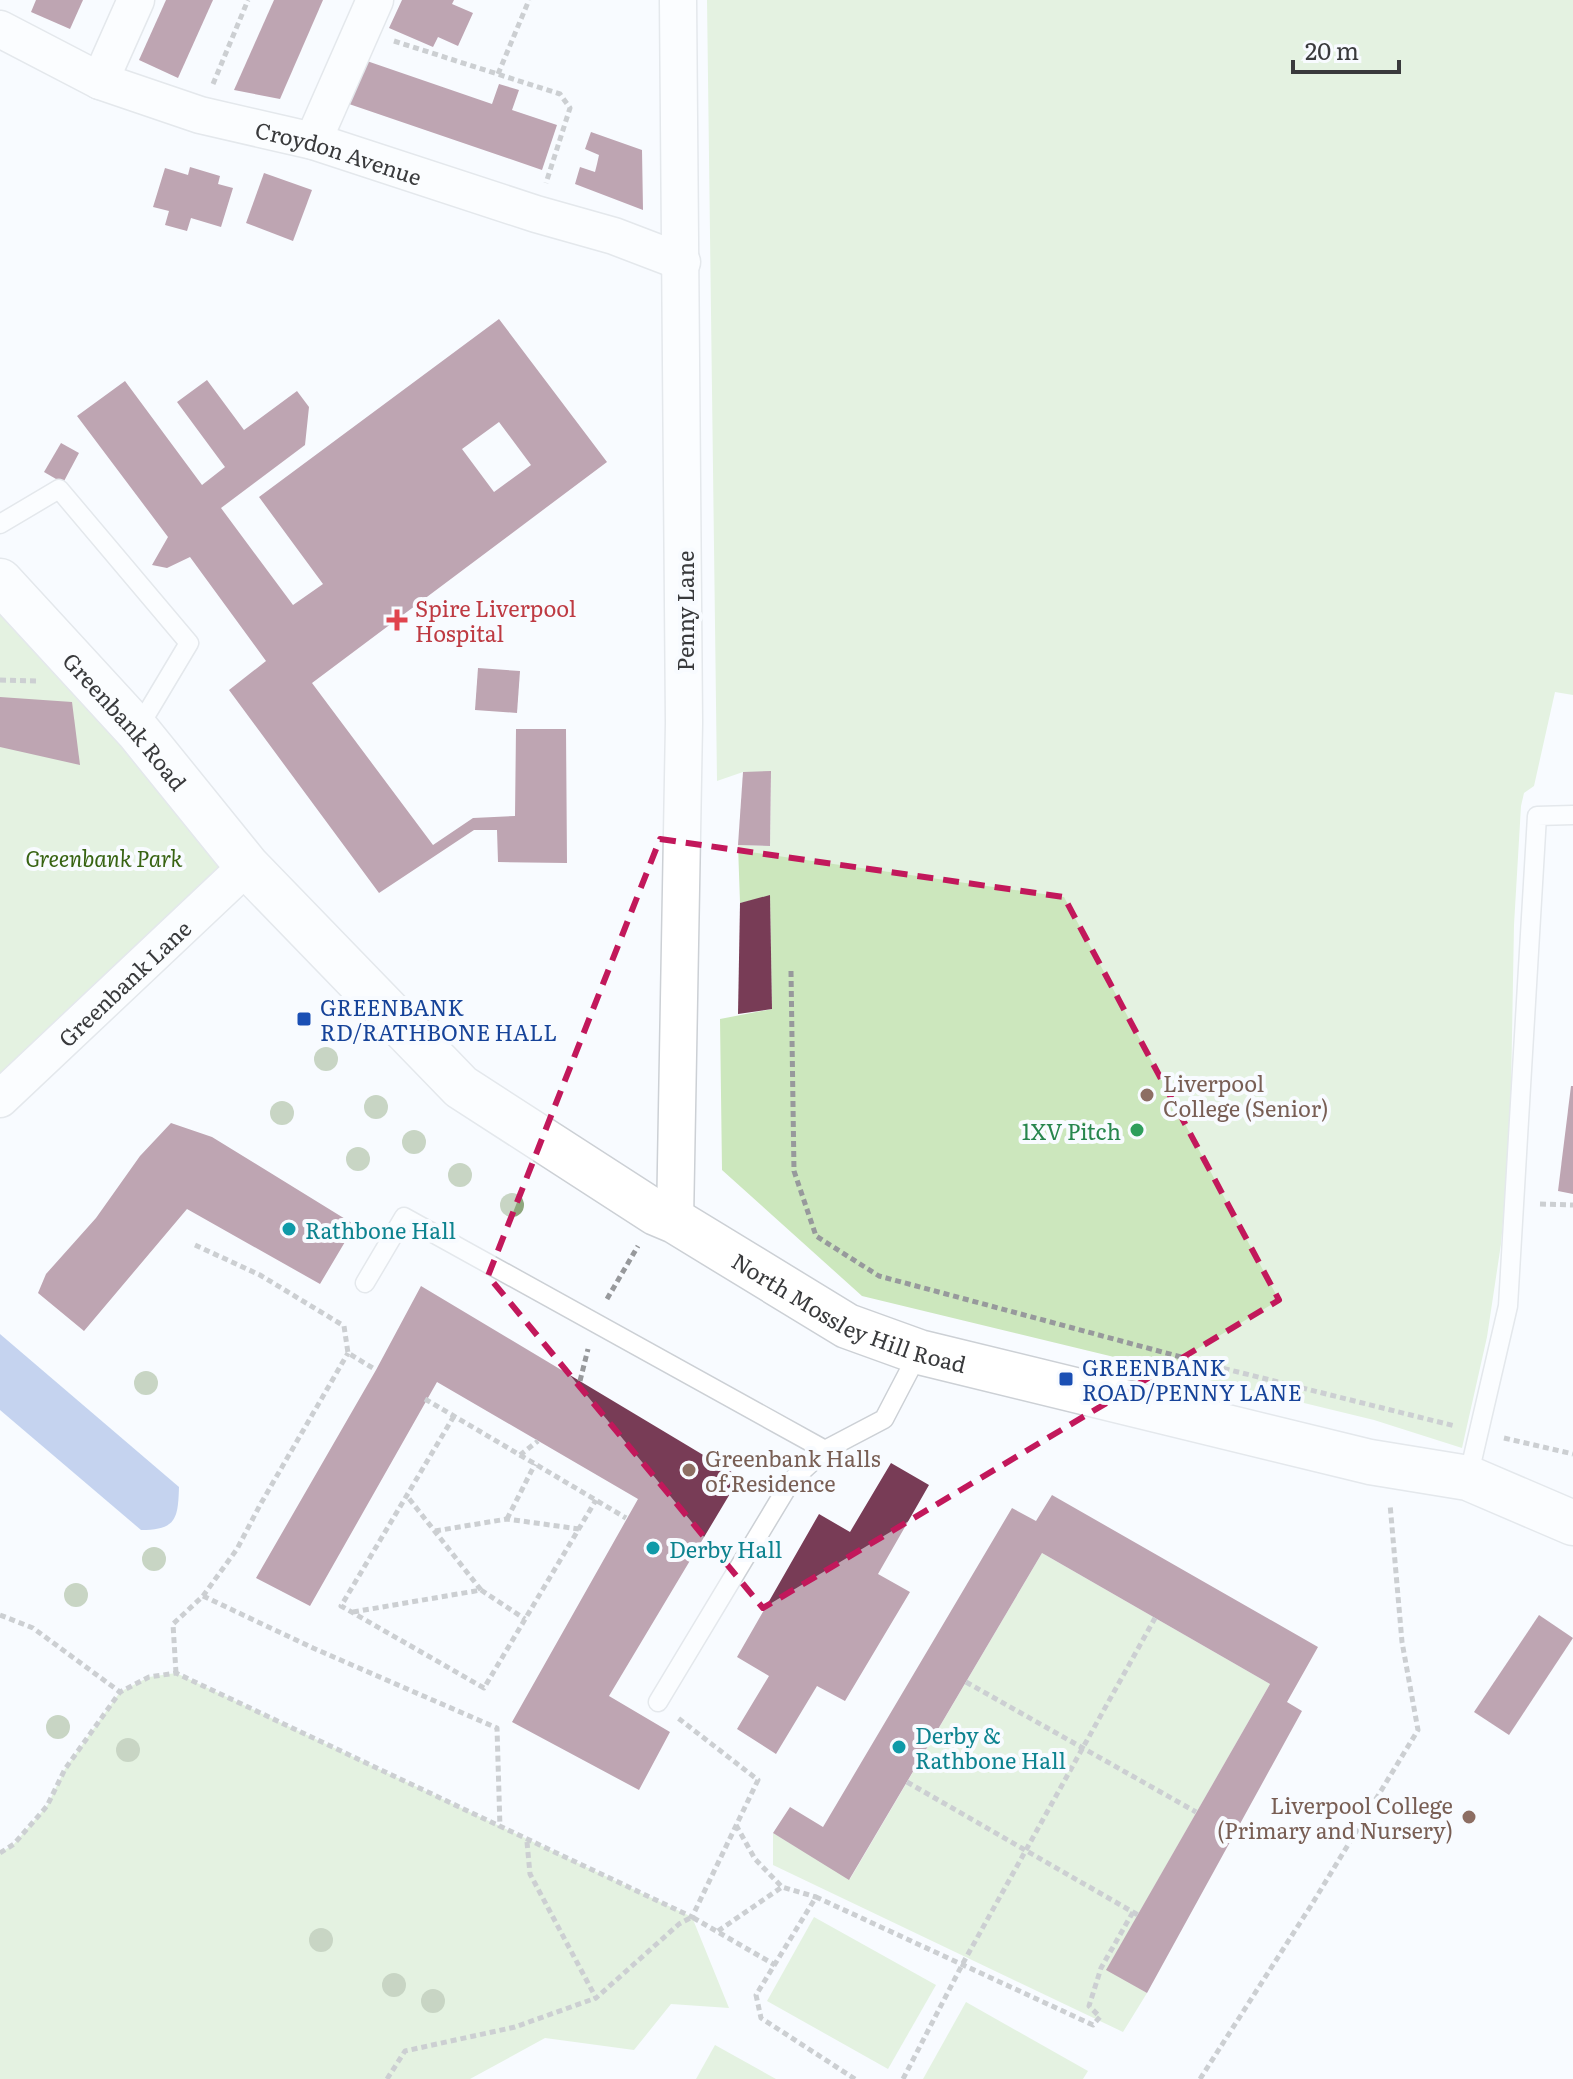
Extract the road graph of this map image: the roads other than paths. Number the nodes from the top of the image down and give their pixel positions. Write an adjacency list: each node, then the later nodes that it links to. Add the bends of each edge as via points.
1 (136, 0): 5 (street)
2 (678, 0): 7 (street, Penny Lane)
3 (368, 15): 6 (street)
4 (0, 29): 5 (street, Croydon Avenue)
5 (100, 81): 6 (street, Croydon Avenue, via 200,115)
6 (313, 141): 7 (street, Croydon Avenue)
7 (682, 262): 14 (street, Penny Lane, via 684,723)
8 (0, 524): 10 (lane, via 59,489 189,643)
9 (0, 581): 10 (street, Greenbank Road)
10 (137, 730): 12 (street, Greenbank Road)
11 (1573, 815): 18 (lane, via 1537,816 1508,1306)
12 (247, 866): 13 (street, Greenbank Lane); 14 (street, North Mossley Hill Road, via 461,1087)
13 (0, 1099)
14 (665, 1217): 16 (street, North Mossley Hill Road, via 847,1326)
15 (365, 1283): 17 (lane, via 404,1217)
16 (919, 1352): 17 (lane, via 884,1419); 18 (street, North Mossley Hill Road, via 1370,1462)
17 (825, 1450): 20 (lane, via 791,1481)
18 (1468, 1478): 19 (street, North Mossley Hill Road)
19 (1573, 1523)
20 (658, 1702)

